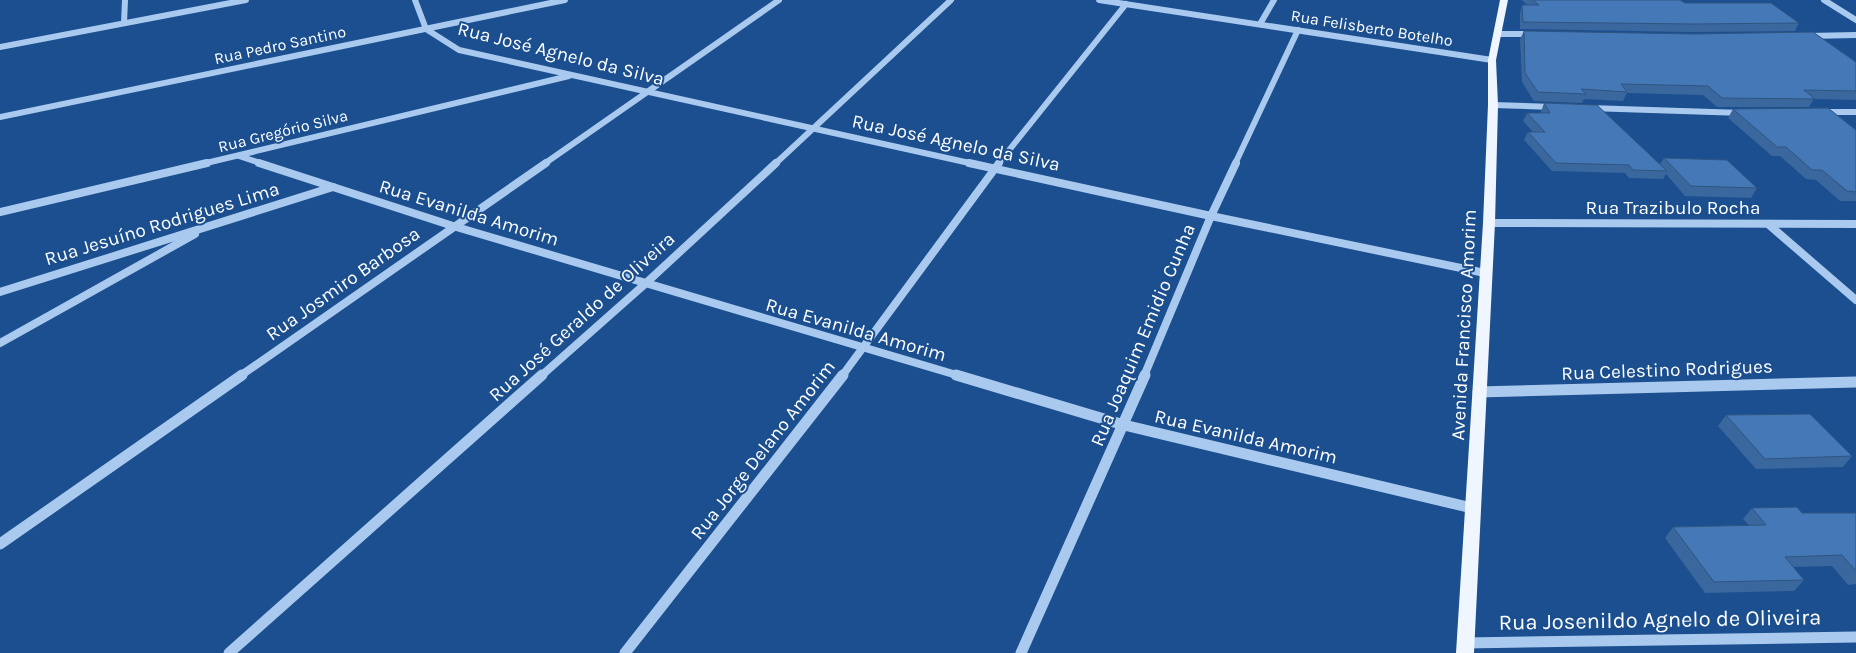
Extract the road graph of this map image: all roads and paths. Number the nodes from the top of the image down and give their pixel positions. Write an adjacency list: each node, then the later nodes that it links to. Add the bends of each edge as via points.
1 (125, 0): 13 (street)
2 (246, 0): 13 (street)
3 (415, 0): 15 (street)
4 (565, 0): 15 (street, Rua Pedro Santino)
5 (779, 0): 24 (street, Rua Josmiro Barbosa)
6 (952, 0): 32 (street, Rua José Geraldo de Oliveira)
7 (1099, 0): 11 (street, Rua Felisberto Botelho)
8 (1274, 0): 14 (street)
9 (1504, 0): 17 (main road, Avenida Francisco Amorim)
10 (1824, 0): 12 (street)
11 (1126, 4): 14 (street, Rua Felisberto Botelho); 34 (street, Rua Jorge Delano Amorim)
12 (1856, 20)
13 (124, 22): 21 (street)
14 (1260, 24): 16 (street, Rua Felisberto Botelho)
15 (426, 29): 23 (street, Rua José Agnelo da Silva, via 459,50); 31 (street, Rua Pedro Santino)
16 (1298, 30): 22 (street, Rua Felisberto Botelho); 37 (street, Rua Joaquim Emidio Cunha)
17 (1497, 34): 18 (street); 22 (main road, Avenida Francisco Amorim)
18 (1545, 34)
19 (1856, 35): 20 (street)
20 (1797, 36)
21 (0, 47)
22 (1492, 60): 25 (main road, Avenida Francisco Amorim)
23 (572, 75): 24 (street, Rua José Agnelo da Silva); 33 (street, Rua Gregório Silva)
24 (647, 93): 32 (street, Rua José Agnelo da Silva); 42 (street, Rua Josmiro Barbosa)
25 (1493, 105): 26 (street); 38 (main road, Avenida Francisco Amorim)
26 (1563, 107)
27 (1583, 108): 30 (street)
28 (1809, 112): 29 (street)
29 (1856, 112)
30 (1752, 113)
31 (0, 117)
32 (811, 128): 34 (street, Rua José Agnelo da Silva); 44 (street, Rua José Geraldo de Oliveira)
33 (239, 156): 35 (street, Rua Evanilda Amorim); 36 (street, Rua Gregório Silva)
34 (995, 168): 37 (street, Rua José Agnelo da Silva); 48 (street, Rua Jorge Delano Amorim)
35 (334, 187): 41 (street, Rua Jesuíno Rodrigues Lima); 42 (street, Rua Evanilda Amorim)
36 (0, 212)
37 (1210, 216): 43 (street, Rua José Agnelo da Silva); 51 (street, Rua Joaquim Emidio Cunha)
38 (1490, 224): 39 (street, Rua Trazibulo Rocha); 43 (main road, Avenida Francisco Amorim)
39 (1768, 224): 40 (street, Rua Trazibulo Rocha); 46 (street)
40 (1856, 224)
41 (210, 226): 45 (street, Rua Jesuíno Rodrigues Lima); 47 (street)
42 (453, 226): 44 (street, Rua Evanilda Amorim); 53 (street, Rua Josmiro Barbosa)
43 (1485, 273): 50 (main road, Avenida Francisco Amorim)
44 (645, 284): 48 (street, Rua Evanilda Amorim); 56 (street, Rua José Geraldo de Oliveira)
45 (0, 292)
46 (1856, 300)
47 (0, 343)
48 (863, 349): 51 (street, Rua Evanilda Amorim); 57 (street, Rua Jorge Delano Amorim)
49 (1856, 382): 50 (street, Rua Celestino Rodrigues)
50 (1478, 392): 52 (main road, Avenida Francisco Amorim)
51 (1124, 425): 52 (street, Rua Evanilda Amorim); 58 (street, Rua Joaquim Emidio Cunha)
52 (1472, 508): 55 (main road, Avenida Francisco Amorim)
53 (0, 544)
54 (1856, 637): 55 (street, Rua Josenildo Agnelo de Oliveira)
55 (1465, 648)
56 (229, 653)
57 (626, 653)
58 (1021, 653)

